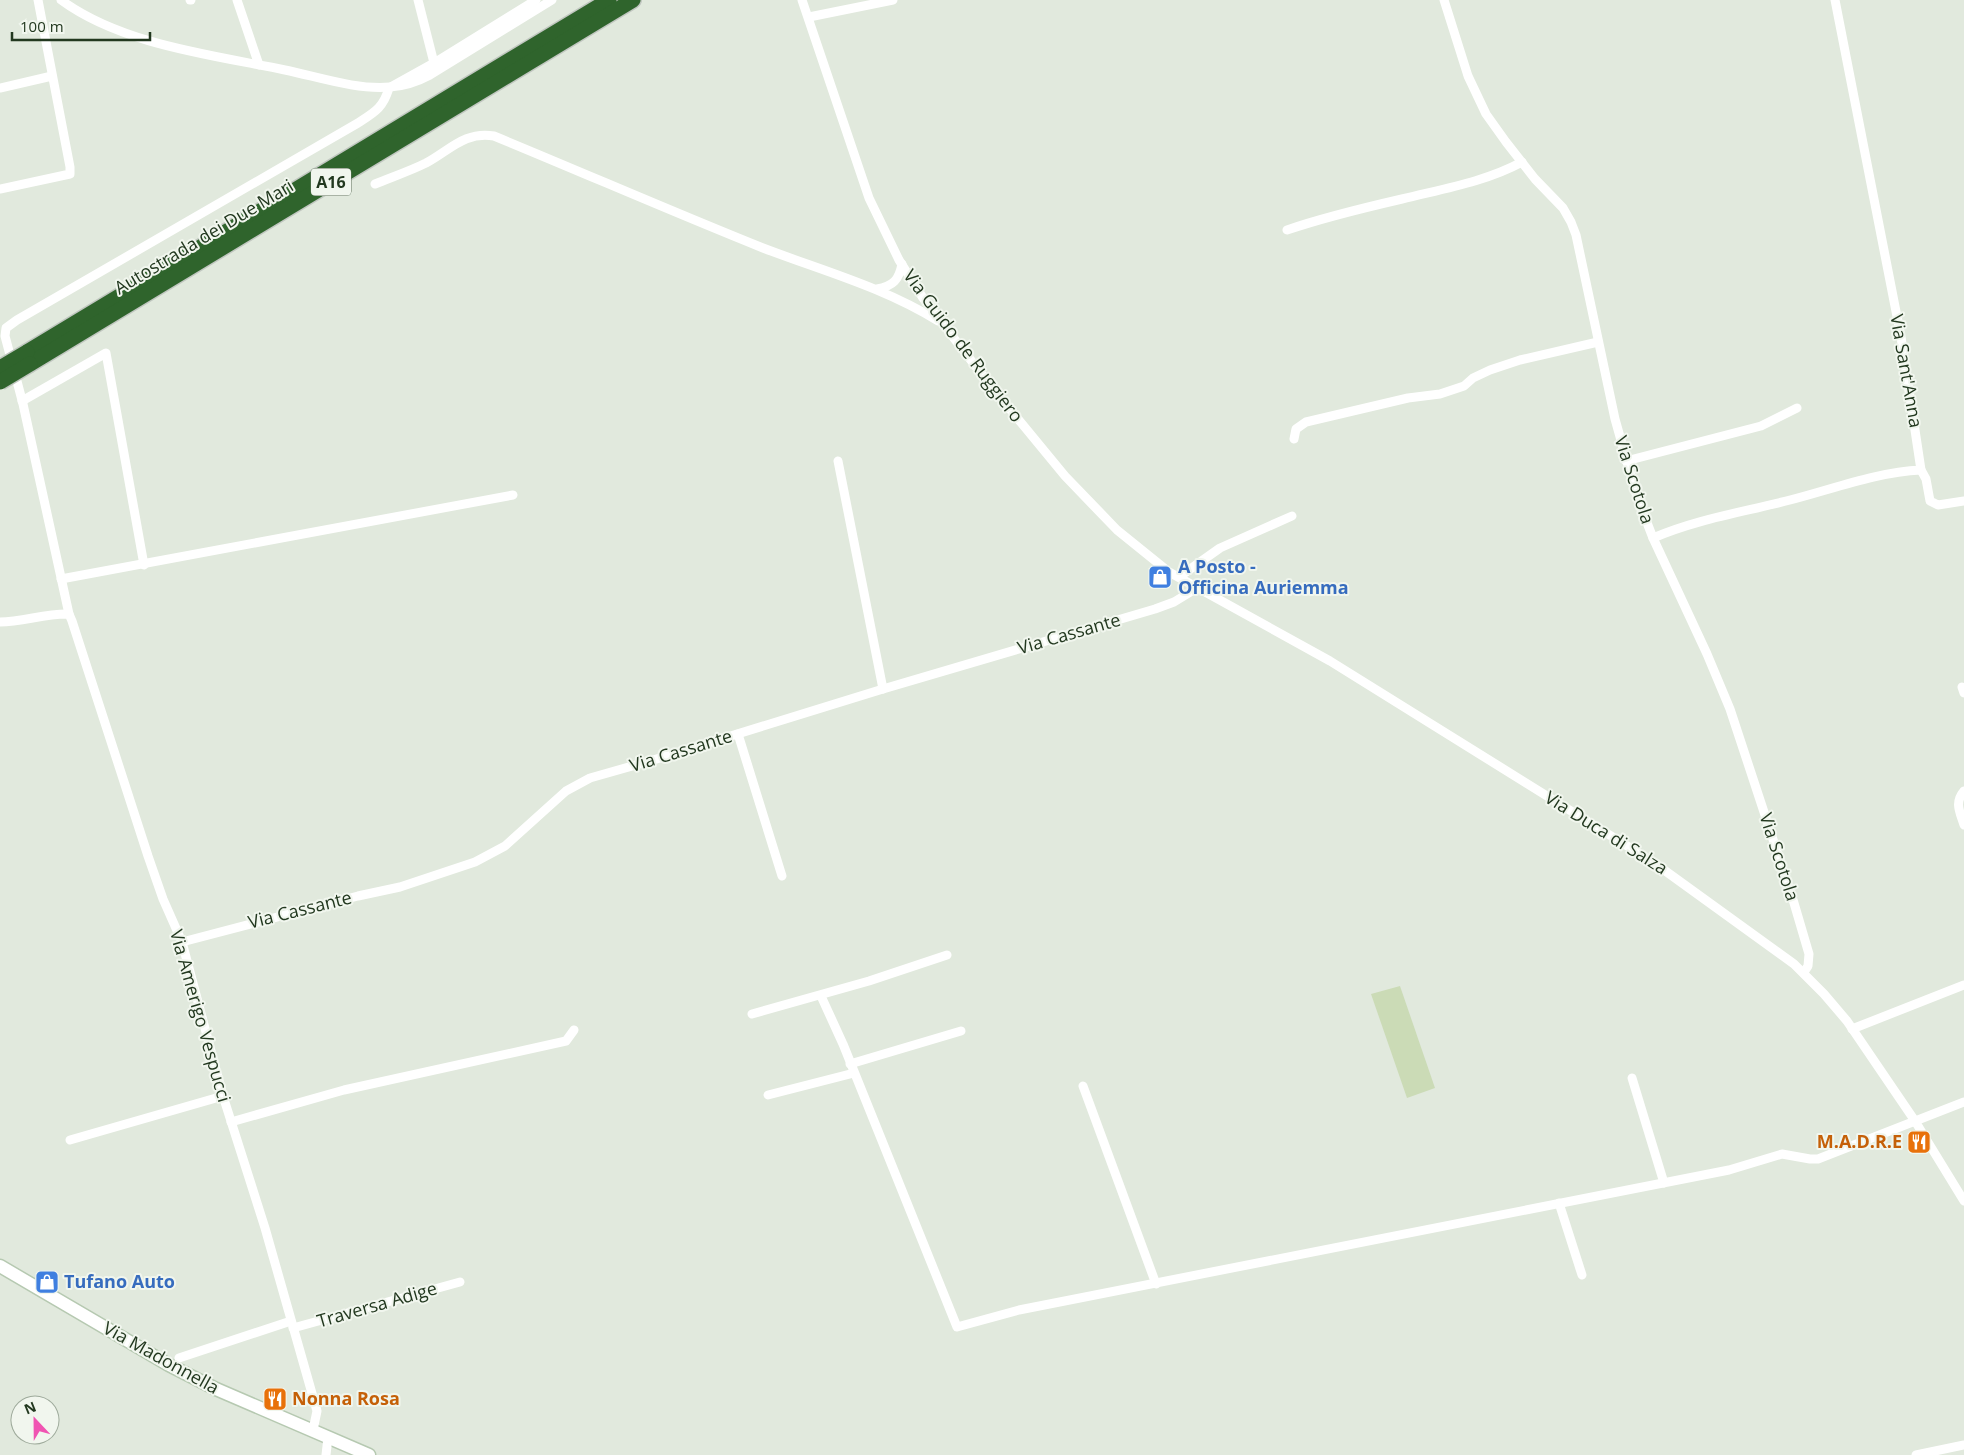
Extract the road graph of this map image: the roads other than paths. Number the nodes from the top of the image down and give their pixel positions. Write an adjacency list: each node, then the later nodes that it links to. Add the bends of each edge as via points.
1 (38, 0): 16 (street)
2 (61, 0): 15 (street, via 125,32)
3 (237, 0): 15 (street)
4 (418, 0): 14 (street)
5 (536, 0): 14 (street)
6 (552, 0): 18 (street, via 430,76 410,85)
7 (609, 0): 27 (highway, Autostrada dei Due Mari / A16)
8 (633, 0): 27 (highway, Autostrada dei Due Mari / A16)
9 (802, 0): 13 (street, Via Guido de Ruggiero)
10 (893, 0): 13 (street)
11 (1444, 0): 19 (street, Via Scotola, via 1468,76 1486,114)
12 (1835, 0): 35 (street, Via Sant'Anna, via 1901,337)
13 (808, 17): 23 (street, Via Guido de Ruggiero, via 869,198)
14 (434, 63): 18 (street)
15 (259, 65): 18 (street, via 352,85)
16 (52, 76): 17 (street); 21 (street, via 70,174)
17 (0, 88)
18 (389, 88): 30 (street, Via Amerigo Vespucci, via 377,111 358,124 6,328 5,336)
19 (1522, 162): 22 (street, via 1450,188 1330,216); 26 (street, Via Scotola, via 1572,222)
20 (375, 184): 24 (street, via 426,163 465,139 482,134 494,136 764,248)
21 (0, 189)
22 (1287, 230)
23 (902, 264): 24 (street, via 893,284); 25 (street, Via Guido de Ruggiero)
24 (877, 289): 25 (street, via 911,304)
25 (942, 324): 41 (street, Via Guido de Ruggiero, via 1065,476 1117,530)
26 (1598, 342): 32 (street, via 1520,360 1490,370 1464,386 1440,394 1408,398 1306,422 1296,429); 34 (street, Via Scotola)
27 (28, 358): 28 (highway, Autostrada dei Due Mari / A16, bridge); 29 (highway, Autostrada dei Due Mari / A16, bridge)
28 (0, 368)
29 (0, 382)
30 (22, 401): 40 (street, via 106,353); 43 (street, Via Amerigo Vespucci)
31 (1797, 408): 34 (street, via 1768,424)
32 (1294, 439)
33 (838, 460): 47 (street)
34 (1626, 461): 39 (street, Via Scotola)
35 (1921, 470): 37 (street, Via Sant'Anna, via 1930,502 1938,505); 39 (street, via 1880,476 1722,516)
36 (513, 495): 40 (street)
37 (1964, 501)
38 (1292, 516): 42 (street, via 1220,548)
39 (1653, 538): 54 (street, Via Scotola, via 1730,709 1809,954)
40 (144, 564): 43 (street)
41 (1160, 564): 42 (street, Via Duca di Salza)
42 (1179, 577): 44 (street, Via Duca di Salza)
43 (61, 579): 45 (street, Via Amerigo Vespucci)
44 (1197, 588): 47 (street, Via Cassante, via 1155,609); 54 (street, Via Duca di Salza, via 1330,661 1653,862)
45 (69, 614): 46 (street); 52 (street, Via Amerigo Vespucci, via 148,856)
46 (0, 622)
47 (883, 689): 48 (street, Via Cassante)
48 (738, 734): 51 (street); 52 (street, Via Cassante, via 590,778 566,791 505,846 449,872)
49 (1964, 791): 50 (street, via 1958,799 1958,806)
50 (1964, 825)
51 (782, 876)
52 (182, 942): 64 (street, Via Amerigo Vespucci)
53 (947, 955): 56 (street)
54 (1804, 972): 58 (street, Via Duca di Salza)
55 (1964, 985): 58 (street)
56 (821, 996): 57 (street); 61 (street)
57 (752, 1014)
58 (1852, 1029): 67 (street, Via Duca di Salza)
59 (574, 1030): 68 (street, via 566,1041 344,1090)
60 (961, 1031): 61 (street)
61 (852, 1068): 65 (street); 76 (street, via 956,1328 1019,1310)
62 (1632, 1078): 70 (street)
63 (1083, 1086): 76 (street)
64 (223, 1096): 68 (street, Via Amerigo Vespucci); 69 (street)
65 (768, 1096)
66 (1964, 1102): 67 (street)
67 (1916, 1121): 70 (street, via 1818,1159 1782,1154 1729,1170); 71 (street, Via Duca di Salza)
68 (232, 1122): 77 (street, Via Amerigo Vespucci)
69 (70, 1140)
70 (1664, 1183): 72 (street)
71 (1964, 1201)
72 (1559, 1204): 74 (street); 76 (street)
73 (0, 1266): 79 (street, Via Madonnella, via 216,1389)
74 (1582, 1274)
75 (460, 1282): 77 (street, Traversa Adige)
76 (1156, 1284)
77 (292, 1325): 78 (street, Traversa Adige); 79 (street, Via Amerigo Vespucci, via 317,1411)
78 (179, 1358)
79 (313, 1430): 80 (street, Via Madonnella)
80 (328, 1437): 82 (street); 83 (street, Via Madonnella)
81 (1964, 1445): 84 (street)
82 (326, 1455)
83 (369, 1455)
84 (1916, 1455)

